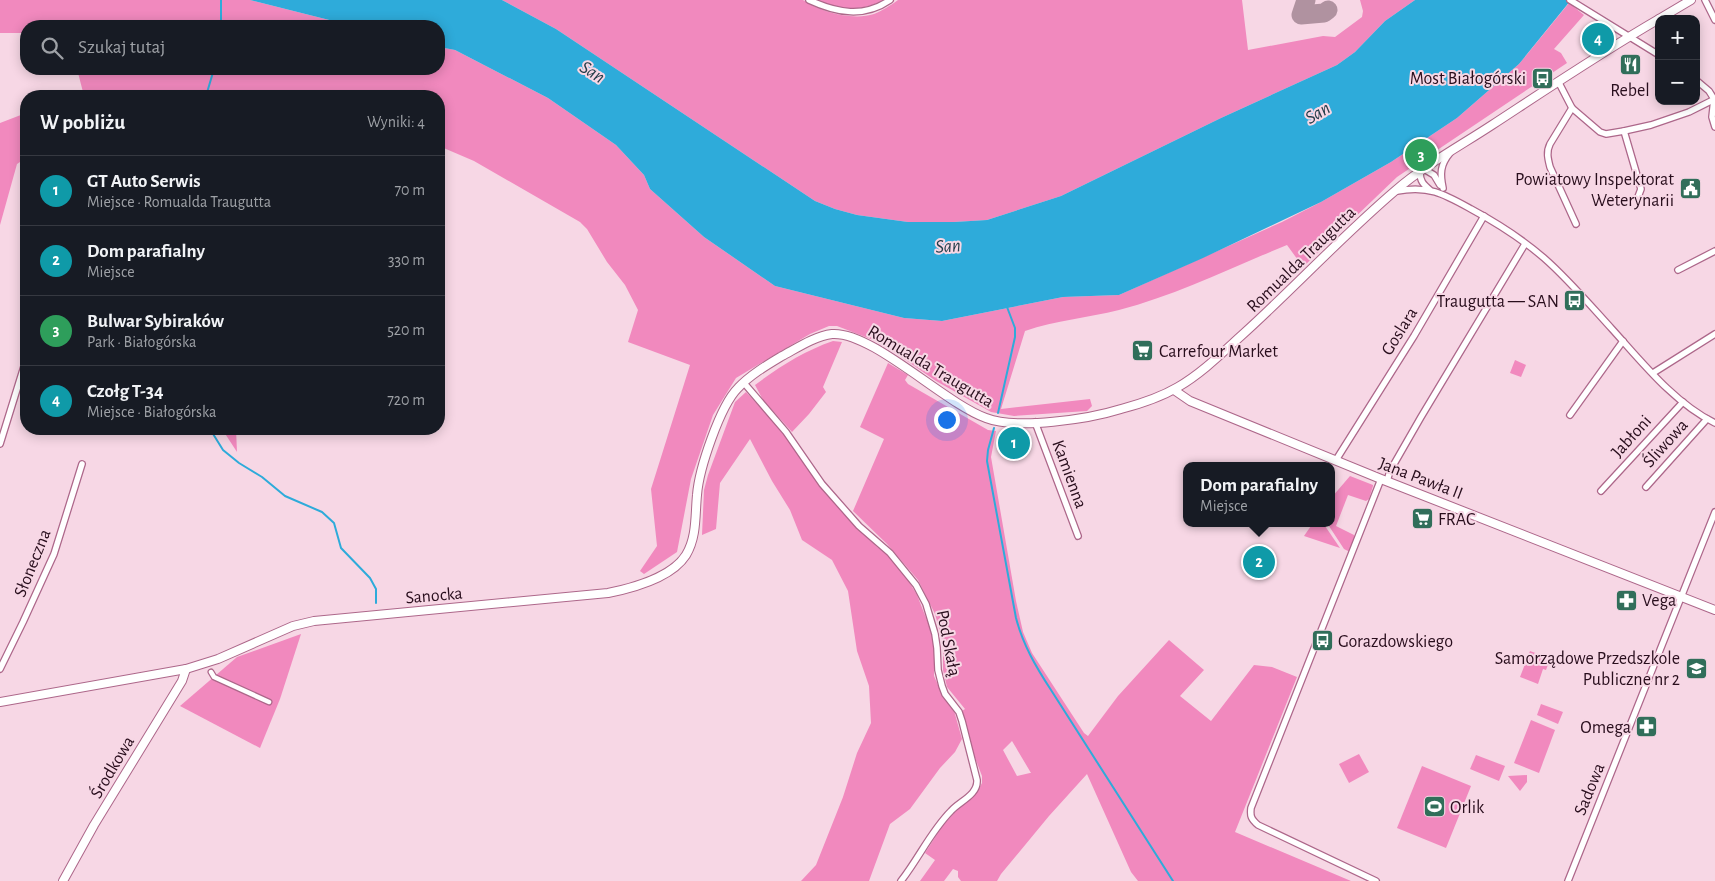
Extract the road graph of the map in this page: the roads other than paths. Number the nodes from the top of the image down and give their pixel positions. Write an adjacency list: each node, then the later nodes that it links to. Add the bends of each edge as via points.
1 (809, 0): 2 (street, via 854,13 870,10)
2 (890, 0)
3 (1570, 0): 9 (street)
4 (1691, 0): 6 (street, Romualda Traugutta)
5 (1705, 0): 7 (street)
6 (1666, 15)
7 (1715, 20)
8 (1655, 21): 9 (street, Romualda Traugutta)
9 (1629, 36): 10 (street); 11 (street, Romualda Traugutta)
10 (1655, 52)
11 (1558, 81): 14 (street); 17 (street, Romualda Traugutta)
12 (1700, 83): 13 (street)
13 (1715, 99): 15 (street, via 1712,118); 16 (street, via 1689,112)
14 (1572, 108): 16 (street, via 1600,132); 25 (street, via 1550,144 1547,158)
15 (1715, 127)
16 (1624, 132): 22 (street, via 1641,189)
17 (1454, 149): 18 (street, Romualda Traugutta); 19 (street, via 1445,159 1440,173)
18 (1422, 170): 19 (street, via 1434,175); 20 (street, via 1420,178); 21 (street, Romualda Traugutta)
19 (1443, 188): 23 (street)
20 (1430, 190): 21 (street); 23 (street)
21 (1395, 191): 34 (street, Romualda Traugutta, via 1257,322)
22 (1638, 196)
23 (1449, 197): 24 (street)
24 (1484, 216): 26 (street); 41 (street, Goslara)
25 (1576, 224)
26 (1525, 244): 30 (street, via 1544,258); 43 (street)
27 (1715, 251): 28 (street)
28 (1678, 270)
29 (1715, 334): 31 (street)
30 (1623, 341): 31 (street); 36 (street)
31 (1653, 372): 35 (street)
32 (20, 379): 40 (street)
33 (744, 383): 38 (street, Romualda Traugutta, via 790,352 821,336 837,334 885,354 976,414 1001,422); 51 (street, Sanocka, via 724,409 701,469 689,549 679,563 657,577 608,593 309,622); 56 (street, Pod Skałą, via 786,432 822,484 859,526 905,569 926,604 935,634 940,678 946,694 959,712 978,786 943,819)
34 (1174, 390): 38 (street, Romualda Traugutta, via 1104,414); 41 (street, Jana Pawła II, via 1190,401)
35 (1683, 402): 37 (street); 45 (street, Jabłoni)
36 (1570, 415)
37 (1707, 419): 39 (street); 44 (street, Śliwowa)
38 (1035, 422): 47 (street, Kamienna)
39 (1715, 423)
40 (0, 444)
41 (1336, 460): 43 (street, Jana Pawła II)
42 (82, 464): 50 (street, Słoneczna, via 54,554)
43 (1384, 480): 48 (street, Jana Pawła II); 57 (street, via 1250,814 1258,825)
44 (1646, 487)
45 (1601, 491)
46 (1715, 512): 48 (street, Sadowa)
47 (1078, 536)
48 (1681, 596): 49 (street, Jana Pawła II); 58 (street, Sadowa)
49 (1715, 610)
50 (0, 669)
51 (186, 669): 53 (street, Sanocka); 55 (street, Środkowa, via 182,681)
52 (211, 672): 54 (street)
53 (0, 702)
54 (269, 702)
55 (63, 881)
56 (901, 881)
57 (1376, 881)
58 (1568, 881)

